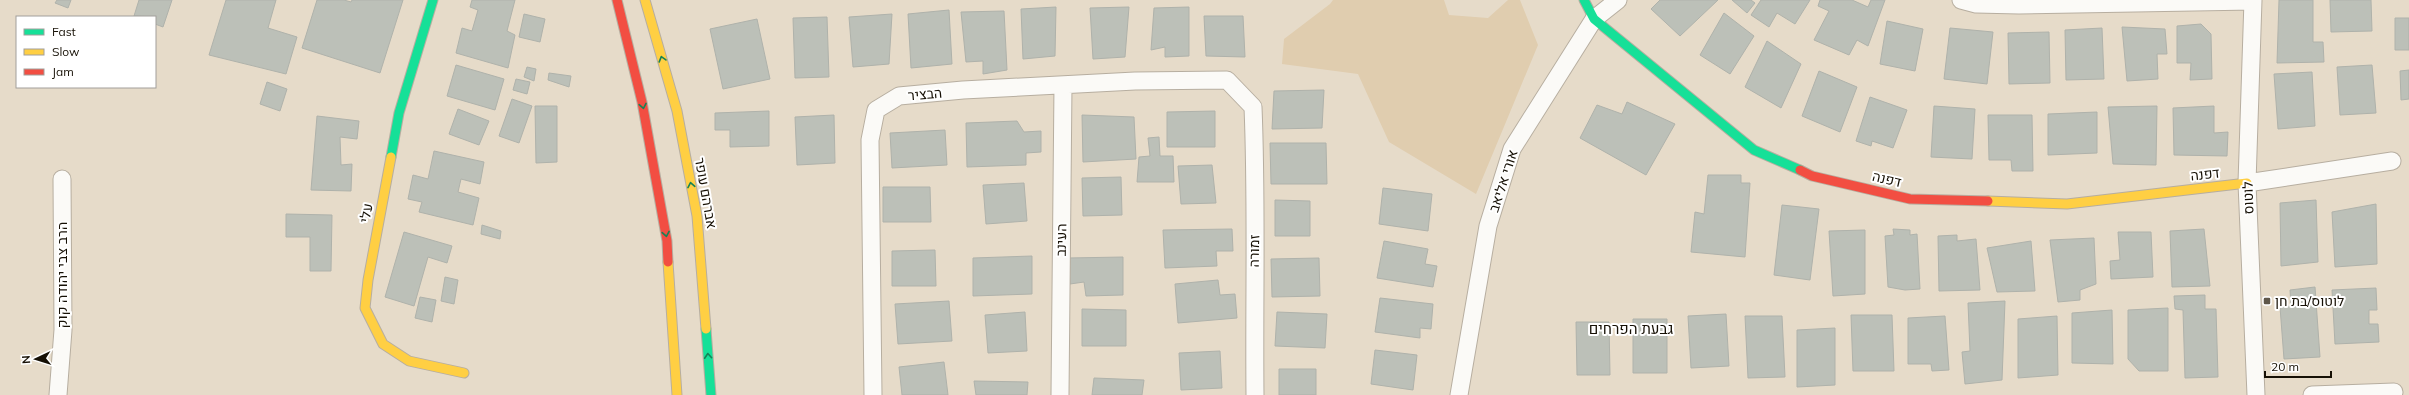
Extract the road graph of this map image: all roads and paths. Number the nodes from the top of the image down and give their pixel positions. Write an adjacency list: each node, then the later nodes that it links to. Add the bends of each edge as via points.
1 (432, 0): 14 (street, עלי, via 399,114 365,308 384,344 409,361)
2 (617, 0): 17 (street, one-way to 17, via 642,102 667,241)
3 (645, 0): 18 (street, אברהם עופר, one-way to 3, via 698,216 677,111)
4 (1584, 0): 8 (street, דפנה)
5 (1618, 0): 8 (street, אורי אליאב)
6 (1961, 0): 7 (street, via 1976,4 2019,5)
7 (2253, 0): 13 (street, לוטוס)
8 (1594, 19): 13 (street, דפנה, via 1754,150 1812,176 1910,199 2067,204); 22 (street, אורי אליאב, via 1512,149 1488,226)
9 (1063, 85): 10 (street, הבציר, via 1227,80); 19 (street, הבציר, via 899,96 876,110 870,140); 20 (street, העינב)
10 (1253, 107): 21 (street, זמורה, via 1256,173 1253,278)
11 (2392, 161): 13 (street)
12 (62, 179): 16 (street, הרב צבי יהודה קוק, via 63,330)
13 (2247, 184): 23 (street, לוטוס)
14 (464, 373)
15 (2394, 392): 24 (street)
16 (58, 395)
17 (678, 395)
18 (711, 395)
19 (873, 395)
20 (1060, 395)
21 (1255, 395)
22 (1459, 395)
23 (2256, 395)
24 (2312, 395)

